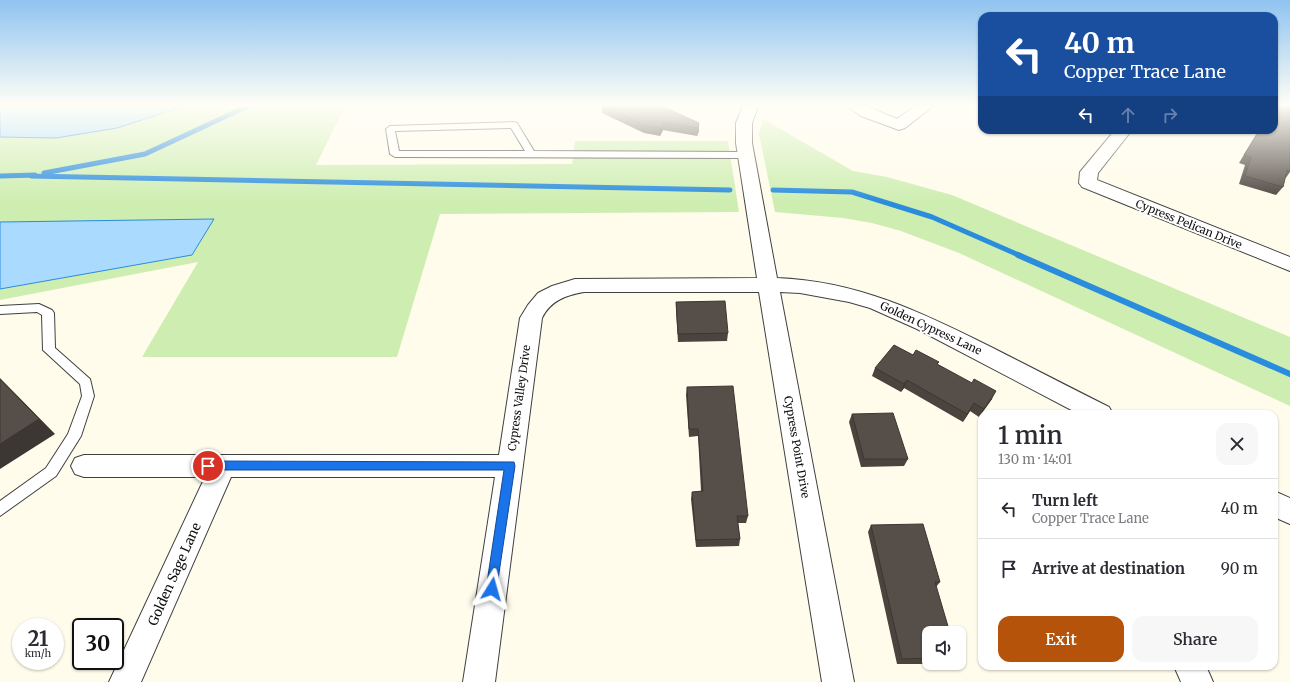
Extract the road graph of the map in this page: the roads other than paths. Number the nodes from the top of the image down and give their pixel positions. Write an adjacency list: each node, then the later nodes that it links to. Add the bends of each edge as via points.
1 (392, 138): 5 (lane, via 395,154)
2 (522, 138): 5 (lane)
3 (744, 138): 6 (street, Cypress Point Drive)
4 (1117, 138): 7 (street, Cypress Pelican Drive, via 1089,172 1088,183)
5 (531, 154): 6 (lane)
6 (745, 155): 8 (street, Cypress Point Drive)
7 (1290, 264)
8 (769, 285): 9 (street, Golden Cypress Lane, via 584,285); 11 (street, Golden Cypress Lane, via 827,290 877,303 925,323); 21 (street, Cypress Point Drive)
9 (556, 291): 14 (street, Cypress Valley Drive, via 535,308 531,318)
10 (0, 310): 16 (lane, via 39,308 48,313 49,350 86,382 88,396 74,436 51,472)
11 (1093, 410)
12 (84, 466): 13 (street)
13 (223, 466): 14 (street); 19 (street, Golden Sage Lane)
14 (510, 466): 20 (street, Cypress Valley Drive)
15 (1278, 505): 17 (street)
16 (0, 509)
17 (1290, 512)
18 (1191, 670): 22 (street)
19 (125, 682)
20 (479, 682)
21 (838, 682)
22 (1196, 682)

